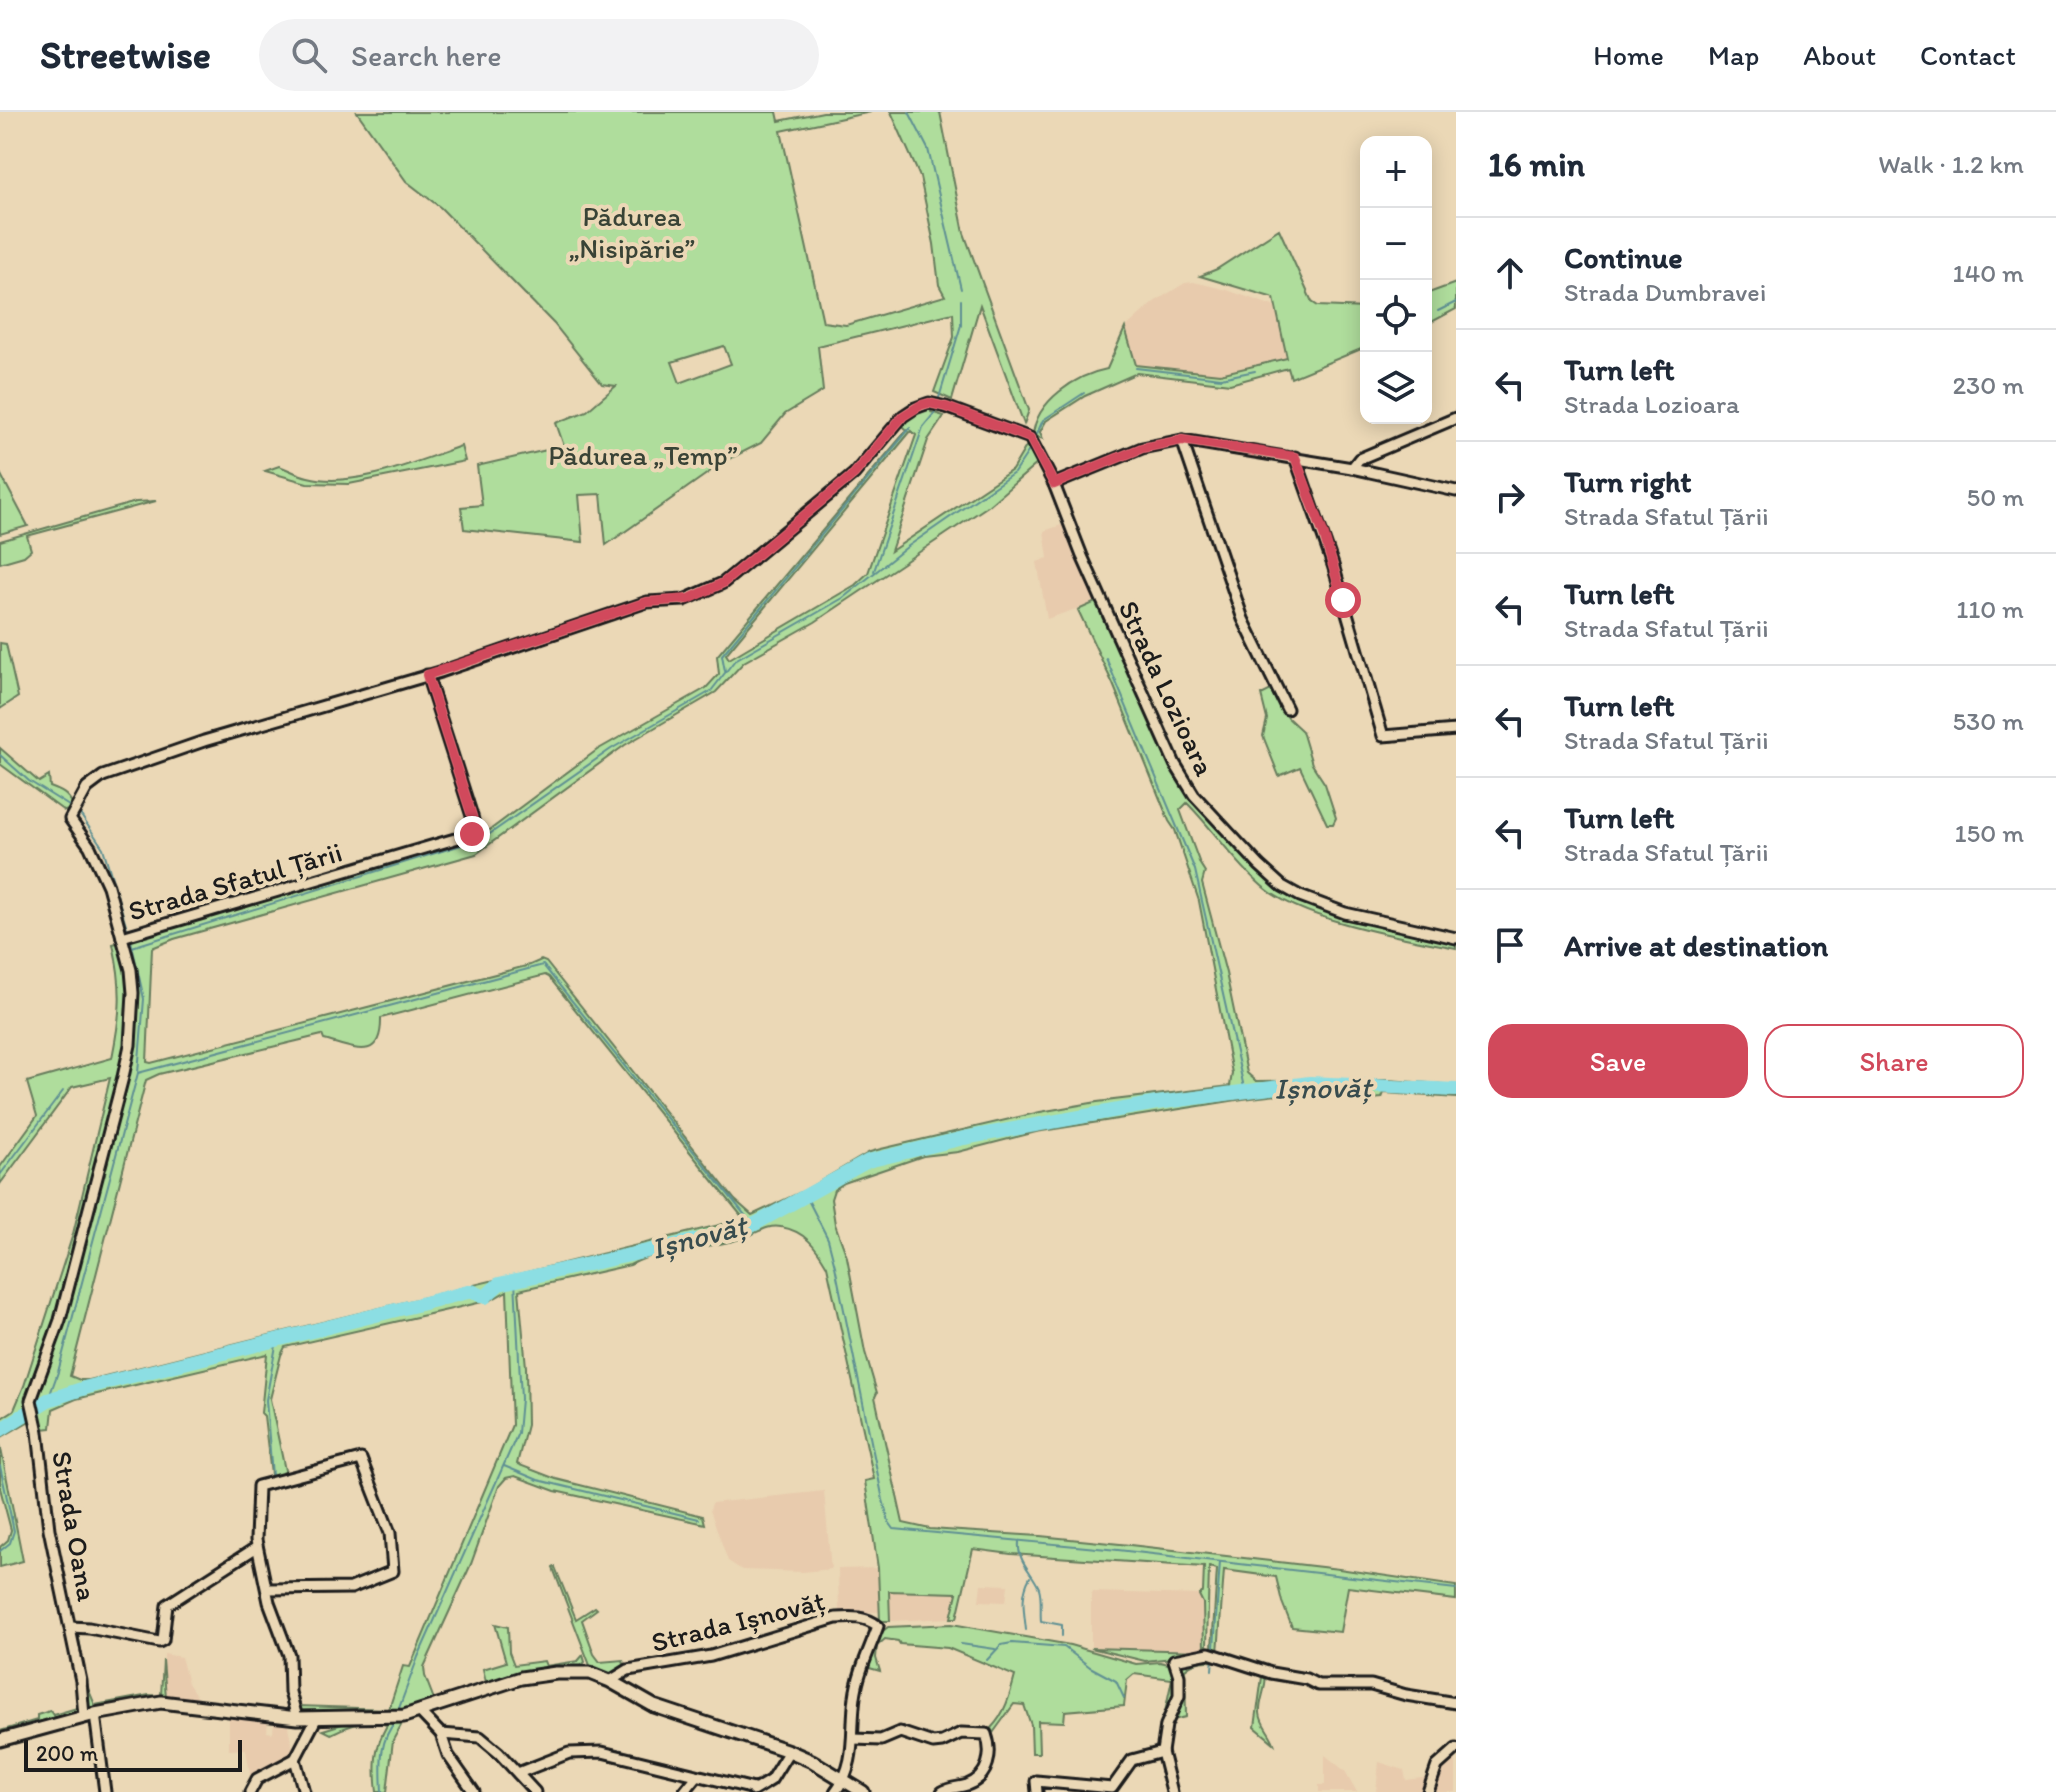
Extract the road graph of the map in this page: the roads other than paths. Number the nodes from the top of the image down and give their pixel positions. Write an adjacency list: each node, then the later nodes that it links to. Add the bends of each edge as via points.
1 (1456, 418): 4 (street, via 1359,459)
2 (1182, 440): 3 (street); 5 (street, via 1142,448); 8 (street, via 1243,619)
3 (1295, 457): 4 (street); 9 (street, via 1383,736)
4 (1352, 468): 6 (street)
5 (1054, 484): 7 (street, Strada Sfatul Țării, via 1030,438 946,407 921,405 903,416 854,474 723,583 689,599 647,602); 11 (street, Strada Lozioara, via 1175,764 1216,822 1282,886 1300,896 1345,913)
6 (1456, 491)
7 (427, 675): 10 (street, Strada Sfatul Țării, via 204,741 94,782 70,819 100,866); 10 (street, Strada Sfatul Țării, via 472,816 472,834)
8 (1287, 709)
9 (1456, 730)
10 (122, 937): 14 (street, Strada Oana, via 133,993 130,1045 60,1320 30,1404)
11 (1456, 938)
12 (257, 1547): 13 (street); 13 (street, via 258,1486 361,1459 390,1533 393,1571 351,1588); 14 (street, Strada Oana, via 167,1605 159,1642)
13 (267, 1589): 19 (street, via 289,1655)
14 (71, 1627): 18 (street, Strada Oana)
15 (610, 1681): 17 (main road, via 590,1673 556,1673 501,1683); 22 (street, Strada Ișnovăț, via 628,1670 711,1656 836,1618 862,1618 878,1626 855,1697); 25 (main road, via 654,1706)
16 (1456, 1703): 26 (street, via 1371,1685 1318,1685 1205,1653 1174,1660 1179,1696 1166,1725)
17 (419, 1711): 20 (main road); 21 (street)
18 (90, 1715): 19 (main road, via 161,1702); 23 (main road); 33 (street, Strada Oana)
19 (297, 1718): 20 (main road)
20 (316, 1719): 27 (street)
21 (441, 1734): 28 (street, via 480,1737); 36 (street, via 448,1755)
22 (854, 1739): 30 (street); 41 (street, via 881,1740 900,1732 933,1743 961,1733 986,1734 991,1759 985,1768 974,1782)
23 (0, 1740)
24 (1456, 1749): 43 (street, via 1437,1766)
25 (789, 1751): 30 (main road); 32 (street, via 771,1780)
26 (1162, 1752): 31 (street, via 1132,1760 1112,1788); 42 (street)
27 (295, 1759): 34 (street, via 257,1779); 35 (street)
28 (518, 1773): 29 (street, via 555,1757 602,1752); 37 (street)
29 (697, 1776): 32 (street); 38 (street)
30 (844, 1780): 39 (street); 40 (main road)
31 (1036, 1787)
32 (753, 1790)
33 (105, 1792)
34 (250, 1792)
35 (304, 1792)
36 (474, 1792)
37 (535, 1792)
38 (684, 1792)
39 (835, 1792)
40 (863, 1792)
41 (942, 1792)
42 (1172, 1792)
43 (1428, 1792)

